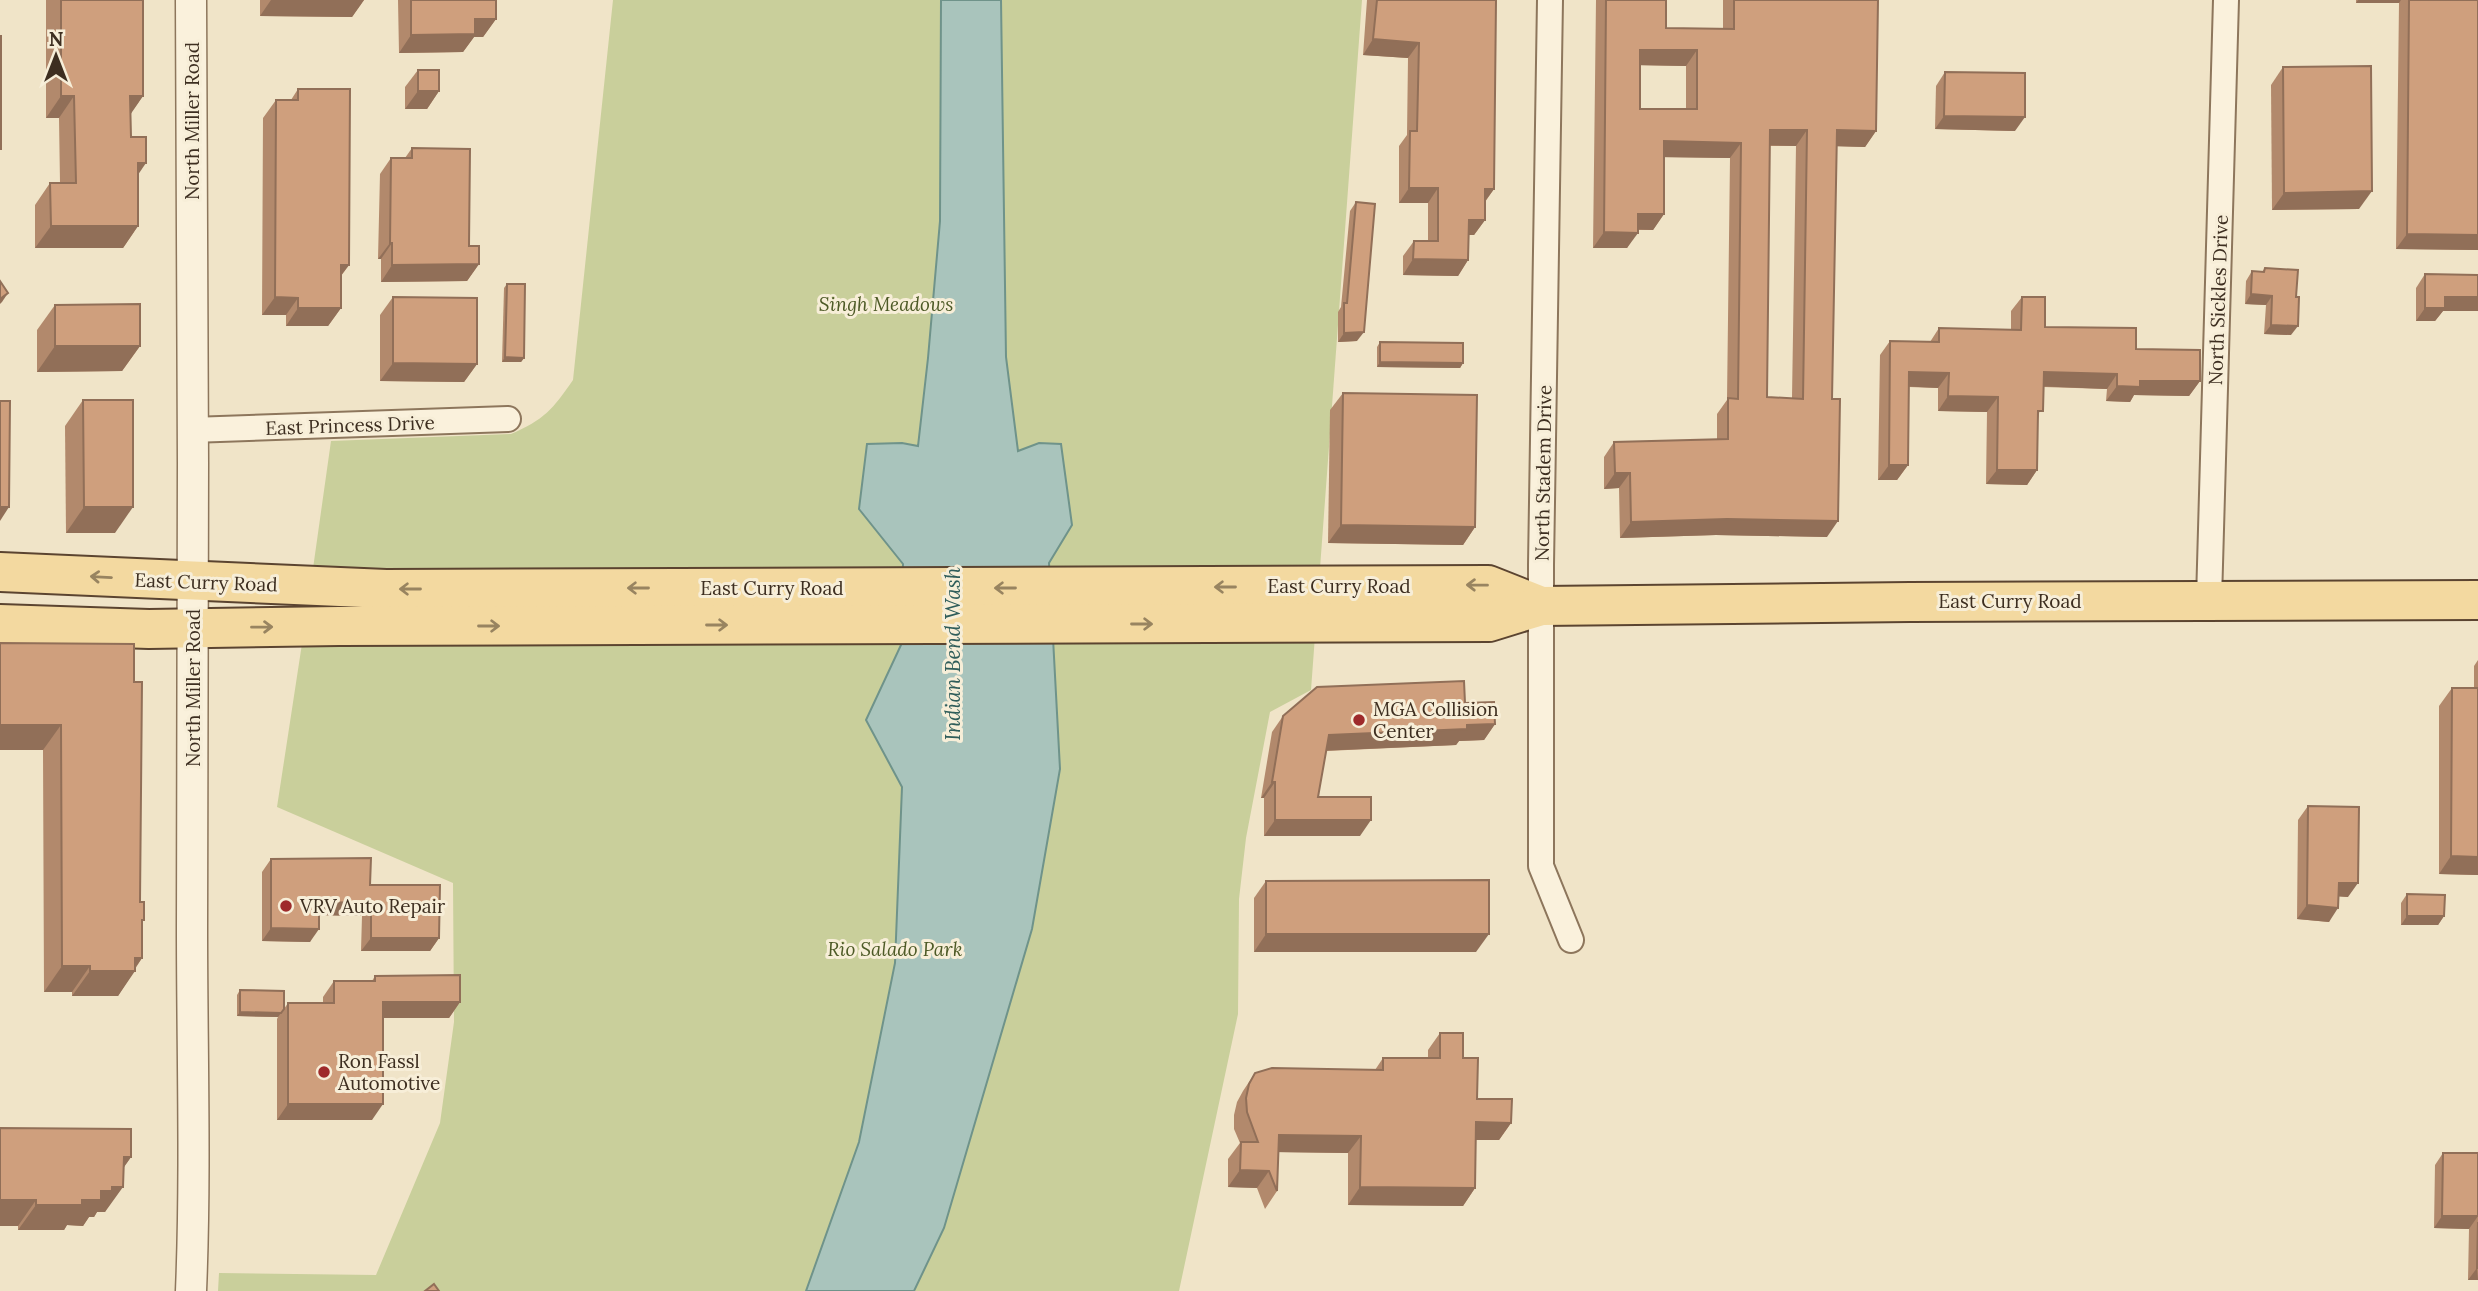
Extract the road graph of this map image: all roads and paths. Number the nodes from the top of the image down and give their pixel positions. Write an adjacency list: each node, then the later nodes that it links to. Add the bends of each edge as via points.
1 (191, 0): 5 (street, North Miller Road)
2 (1550, 0): 11 (street, North Stadem Drive)
3 (2226, 0): 8 (street, North Sickles Drive)
4 (508, 419): 5 (street, East Princess Drive)
5 (191, 430): 7 (street, North Miller Road)
6 (0, 572): 7 (main road, East Curry Road, one-way to 6)
7 (193, 582): 10 (main road, East Curry Road, one-way to 7); 13 (street, North Miller Road)
8 (2210, 600): 9 (main road, East Curry Road); 11 (main road, East Curry Road)
9 (2478, 600)
10 (879, 606): 11 (main road, East Curry Road, via 1073,606 1489,622); 13 (main road, East Curry Road, one-way to 10)
11 (1541, 606): 14 (street, North Stadem Drive, via 1541,866)
12 (0, 624): 13 (main road, East Curry Road)
13 (193, 628): 15 (street, North Miller Road)
14 (1571, 940)
15 (191, 1291)

